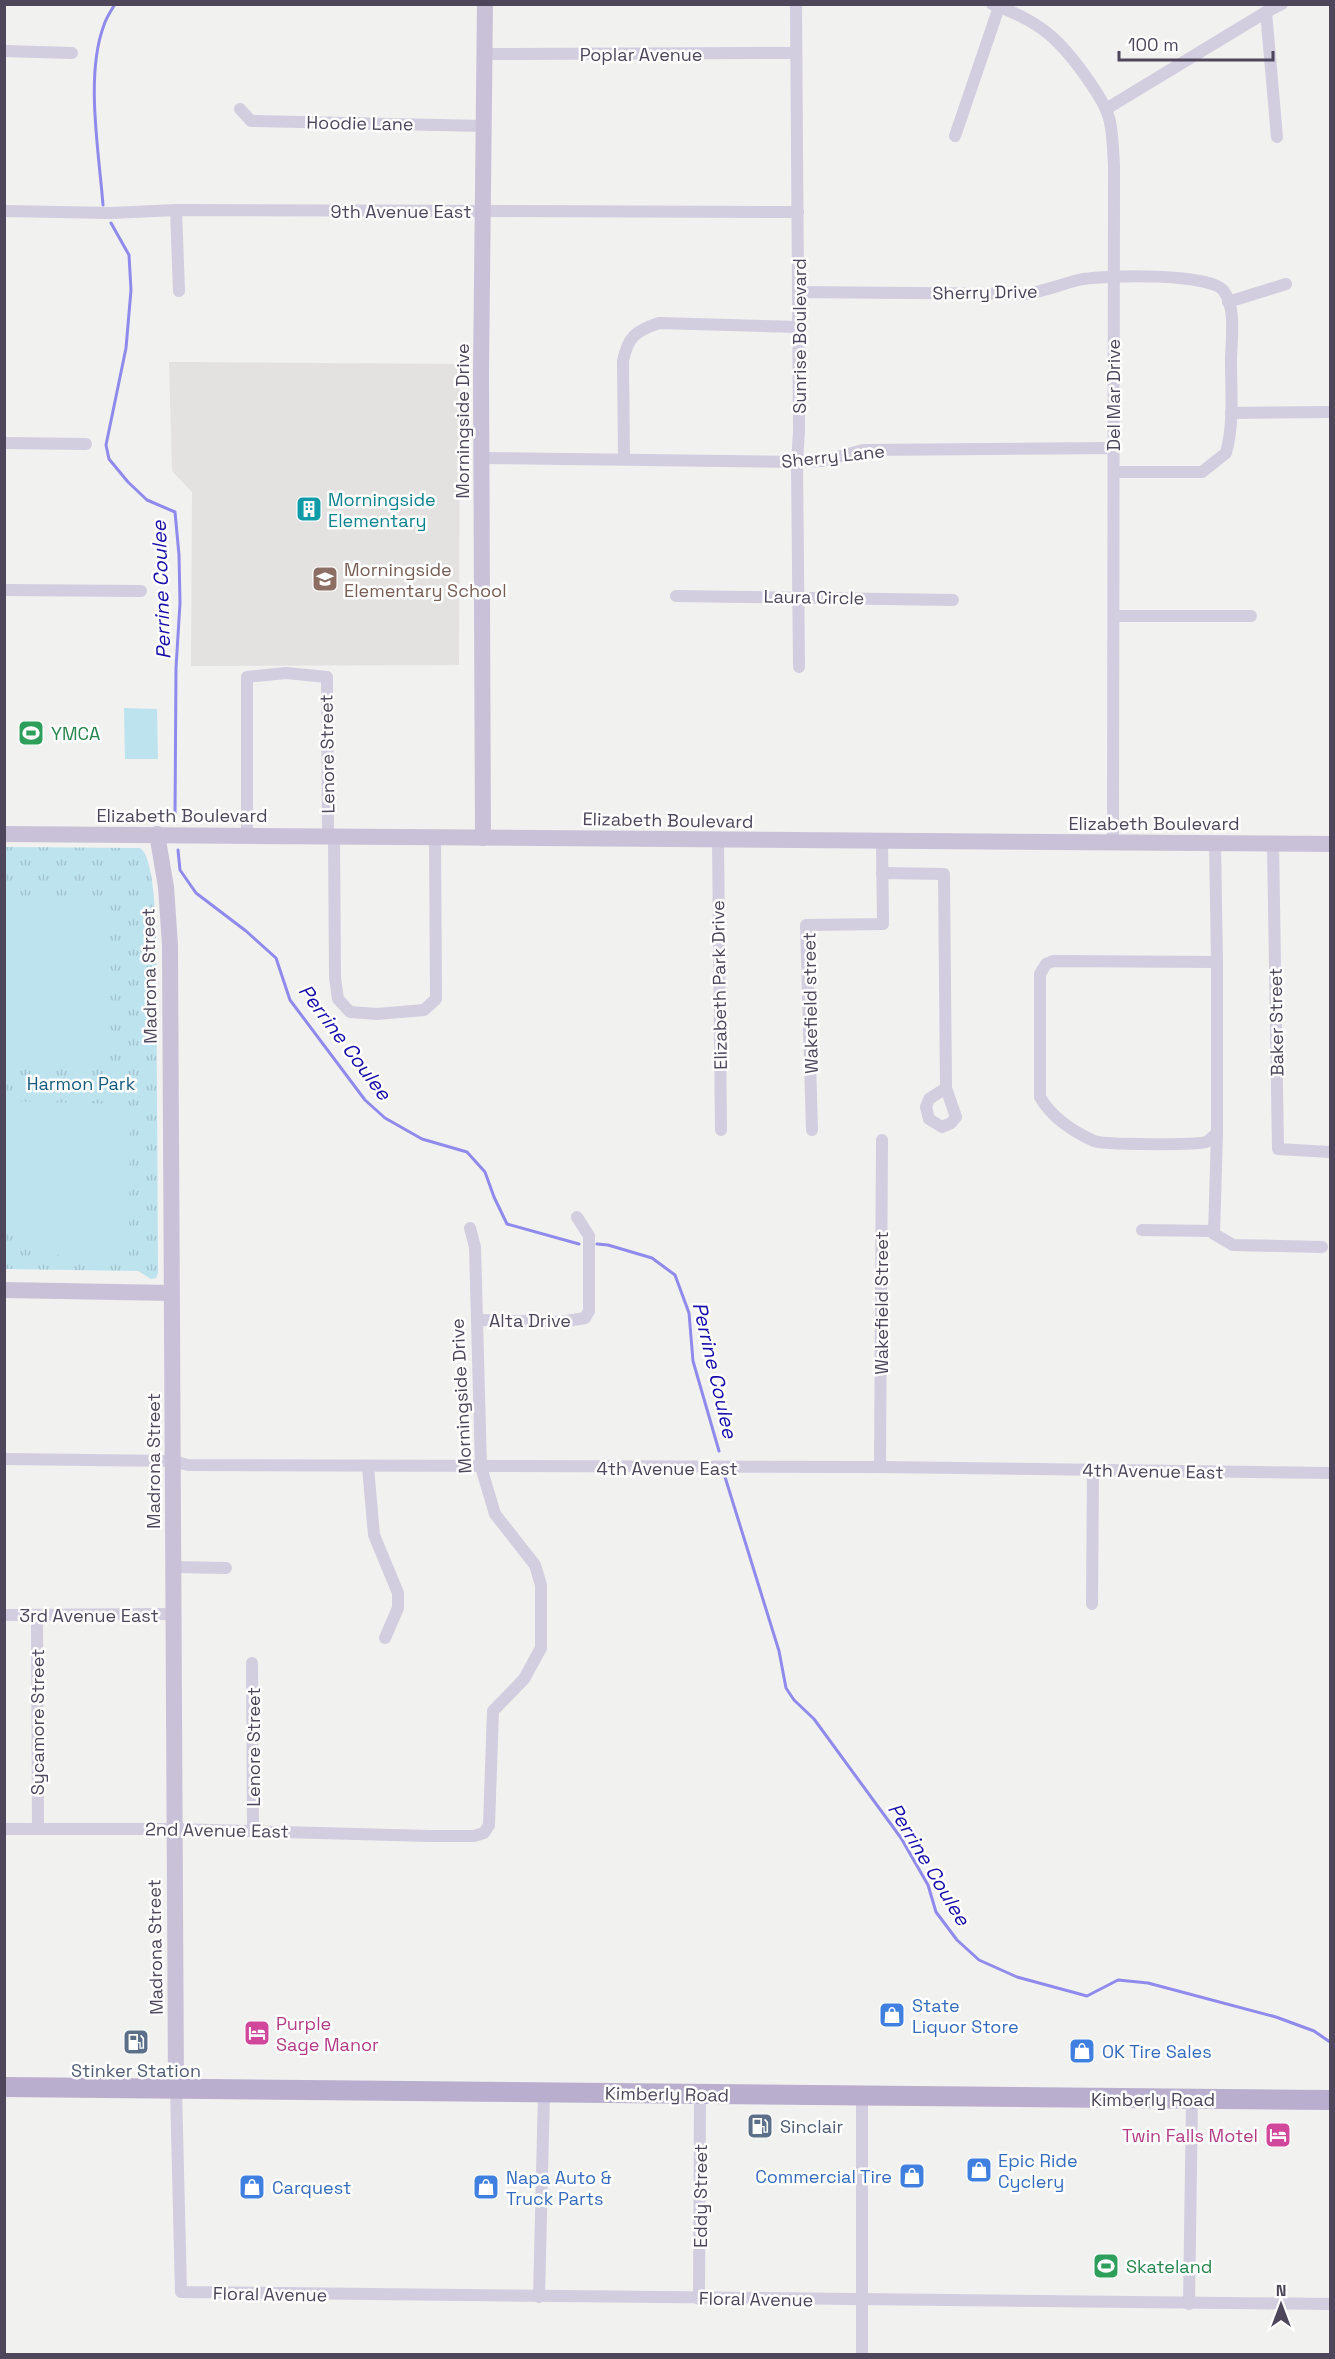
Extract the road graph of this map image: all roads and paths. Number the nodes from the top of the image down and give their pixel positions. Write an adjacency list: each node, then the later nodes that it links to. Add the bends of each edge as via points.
1 (485, 4): 9 (street, Morningside Drive)
2 (796, 4): 8 (street, Sunrise Boulevard)
3 (1282, 4): 5 (street)
4 (996, 6): 11 (street, Del Mar Drive, via 1019,14 1060,43); 13 (street)
5 (1266, 12): 11 (street); 14 (street)
6 (4, 51): 7 (street)
7 (72, 53)
8 (796, 53): 9 (street, Poplar Avenue); 18 (street, Sunrise Boulevard)
9 (485, 54): 12 (street, Morningside Drive)
10 (240, 109): 12 (street, Hoodie Lane, via 251,121)
11 (1106, 109): 19 (street, Del Mar Drive, via 1114,165)
12 (484, 126): 17 (street, Morningside Drive)
13 (955, 136)
14 (1277, 137)
15 (176, 210): 16 (street, 9th Avenue East); 17 (street, 9th Avenue East); 21 (street)
16 (4, 211)
17 (483, 211): 18 (street, 9th Avenue East); 30 (street, Morningside Drive)
18 (798, 212): 22 (street, Sunrise Boulevard)
19 (1113, 276): 22 (street, Sherry Drive, via 1026,294); 23 (street, Sherry Drive, via 1199,279 1217,284); 29 (street, Del Mar Drive)
20 (1286, 284): 23 (street)
21 (179, 291)
22 (798, 292): 24 (street, Sunrise Boulevard)
23 (1228, 302): 25 (street, via 1232,323)
24 (798, 327): 31 (street, via 658,324 634,334 626,345 623,361); 32 (street, Sunrise Boulevard)
25 (1231, 412): 26 (street); 33 (street, via 1226,453 1202,472)
26 (1330, 412)
27 (4, 443): 28 (street)
28 (86, 444)
29 (1112, 448): 32 (street, Sherry Lane, via 863,450 822,461); 33 (street, Del Mar Drive)
30 (481, 458): 31 (street, Sherry Lane); 47 (street, Morningside Drive)
31 (624, 459): 32 (street, Sherry Lane)
32 (797, 462): 37 (street, Sunrise Boulevard)
33 (1114, 472): 39 (street, Del Mar Drive)
34 (4, 590): 35 (street)
35 (141, 591)
36 (676, 596): 37 (street, Laura Circle)
37 (799, 597): 38 (street, Laura Circle); 41 (street, Sunrise Boulevard)
38 (953, 600)
39 (1114, 616): 40 (street); 50 (street, Del Mar Drive)
40 (1251, 616)
41 (798, 667)
42 (4, 834): 43 (street, Elizabeth Boulevard)
43 (157, 834): 44 (street, Elizabeth Boulevard); 68 (street, Madrona Street, via 170,945)
44 (247, 835): 45 (street, Elizabeth Boulevard); 45 (street, Lenore Street, via 247,677 286,673 327,677)
45 (331, 836): 46 (street, Elizabeth Boulevard); 46 (street, via 338,999 350,1012 377,1014 424,1010 436,999)
46 (435, 837): 47 (street, Elizabeth Boulevard)
47 (483, 838): 48 (street, Elizabeth Boulevard)
48 (718, 840): 49 (street, Elizabeth Boulevard); 57 (street, Elizabeth Park Drive)
49 (882, 841): 50 (street, Elizabeth Boulevard); 54 (street, Wakefield street)
50 (1113, 842): 51 (street, Elizabeth Boulevard)
51 (1215, 843): 52 (street, Elizabeth Boulevard); 55 (street)
52 (1273, 843): 53 (street, Elizabeth Boulevard); 61 (street, Baker Street, via 1278,1149)
53 (1330, 844)
54 (882, 873): 56 (street, via 944,874); 58 (street, Wakefield street, via 883,924 806,925)
55 (1218, 962): 59 (street); 59 (street, via 1053,961 1040,974 1040,1097 1047,1110 1096,1142 1207,1142)
56 (946, 1088)
57 (721, 1130)
58 (812, 1130)
59 (1217, 1133): 65 (street)
60 (882, 1140): 74 (street, Wakefield Street)
61 (1330, 1152)
62 (577, 1217): 69 (street, Alta Drive, via 589,1236 589,1311 585,1318 561,1322)
63 (470, 1228): 69 (street, Morningside Drive, via 475,1247)
64 (1142, 1230): 65 (street)
65 (1213, 1231): 66 (street, via 1233,1245)
66 (1322, 1247)
67 (4, 1290): 68 (street)
68 (171, 1293): 71 (street, Madrona Street)
69 (477, 1320): 73 (street, Morningside Drive)
70 (4, 1459): 71 (street, 4th Avenue East)
71 (173, 1461): 72 (street, 4th Avenue East, via 188,1465); 77 (street, Madrona Street)
72 (368, 1467): 73 (street, 4th Avenue East); 83 (street, via 374,1535 398,1593 398,1608)
73 (481, 1467): 74 (street, 4th Avenue East); 89 (street, Morningside Drive, via 495,1514 535,1565 541,1585 541,1648 524,1679 493,1711 489,1825 484,1833 474,1836)
74 (880, 1467): 75 (street, 4th Avenue East)
75 (1094, 1469): 76 (street, 4th Avenue East); 79 (street)
76 (1330, 1473)
77 (174, 1567): 78 (street); 80 (street, Madrona Street)
78 (226, 1568)
79 (1092, 1604)
80 (173, 1614): 82 (street, 3rd Avenue East); 87 (street, Madrona Street)
81 (4, 1615): 82 (street, 3rd Avenue East)
82 (37, 1615): 86 (street, Sycamore Street)
83 (385, 1638)
84 (252, 1663): 88 (street, Lenore Street)
85 (4, 1829): 86 (street, 2nd Avenue East)
86 (38, 1829): 87 (street, 2nd Avenue East)
87 (173, 1829): 88 (street, 2nd Avenue East); 91 (street, Madrona Street)
88 (253, 1831): 89 (street, 2nd Avenue East)
89 (430, 1836)
90 (4, 2087): 91 (main road, Kimberly Road)
91 (176, 2089): 92 (main road, Kimberly Road); 97 (street, Floral Avenue, via 181,2292)
92 (544, 2093): 93 (main road, Kimberly Road); 97 (street)
93 (700, 2094): 94 (main road, Kimberly Road); 98 (street, Eddy Street)
94 (862, 2096): 95 (main road, Kimberly Road); 99 (street)
95 (1192, 2099): 96 (main road, Kimberly Road); 100 (street)
96 (1330, 2100)
97 (539, 2297): 98 (street, Floral Avenue)
98 (699, 2298): 99 (street, Floral Avenue)
99 (862, 2300): 100 (street, Floral Avenue); 102 (street)
100 (1189, 2304): 101 (street, Floral Avenue)
101 (1330, 2304)
102 (862, 2355)

